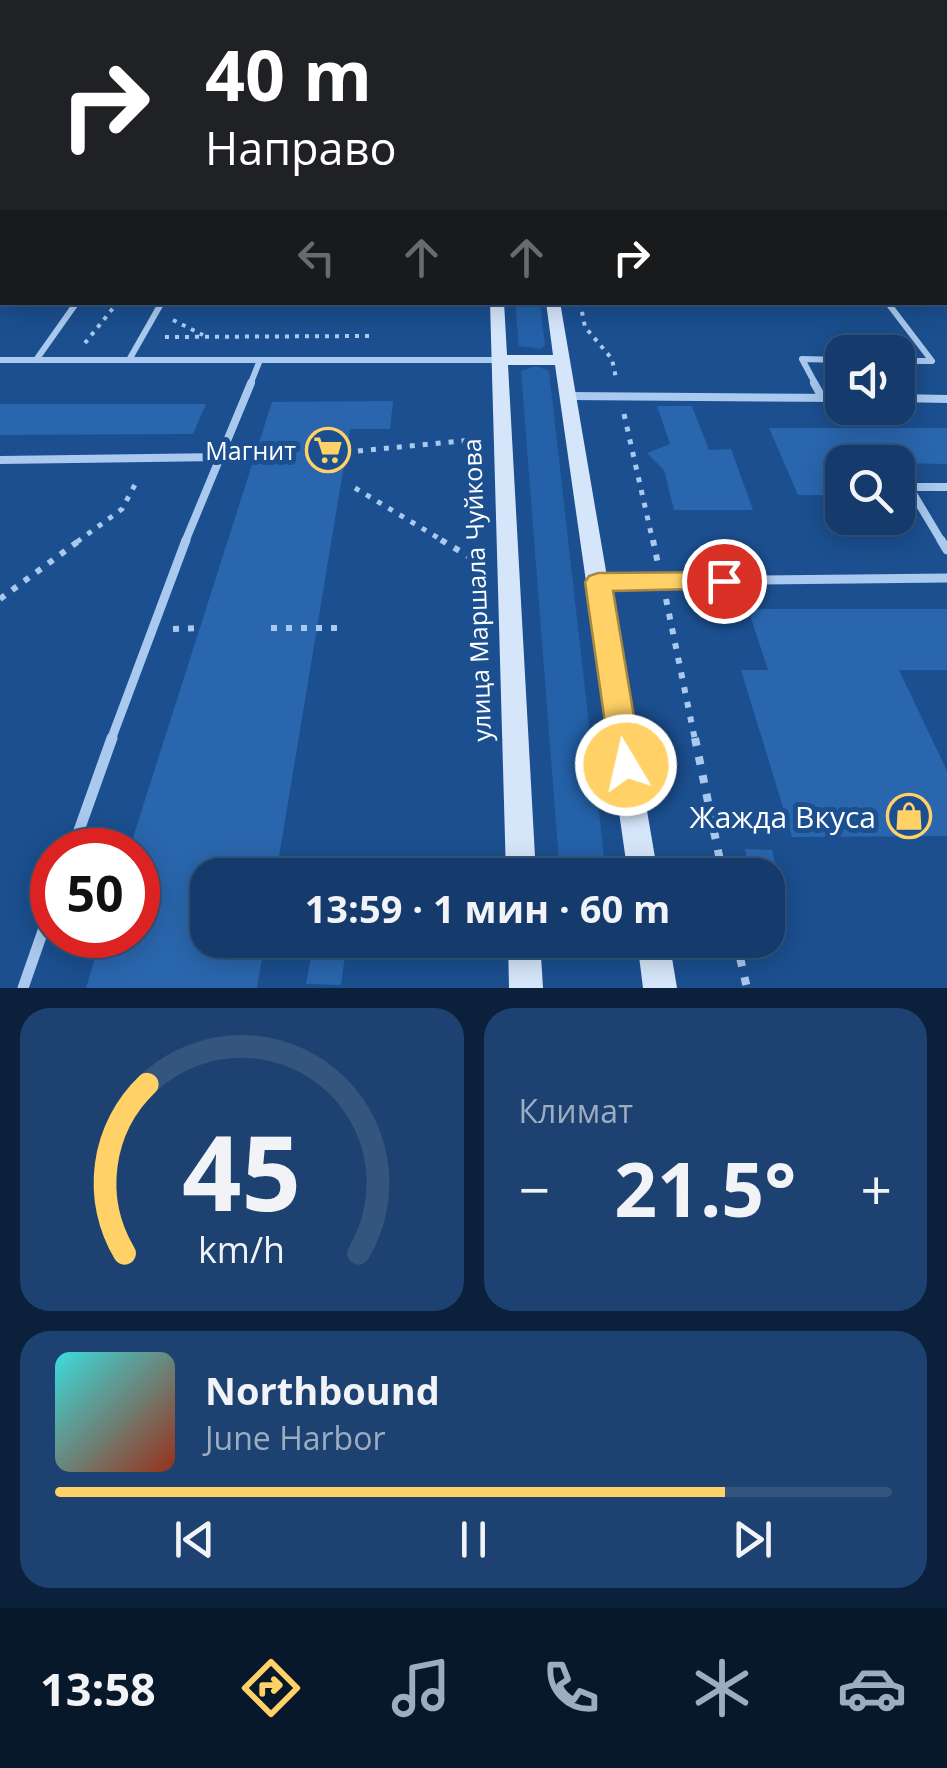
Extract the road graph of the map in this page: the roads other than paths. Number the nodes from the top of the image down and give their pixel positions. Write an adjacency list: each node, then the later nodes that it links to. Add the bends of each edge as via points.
1 (76, 305): 9 (lane)
2 (160, 305): 10 (lane)
3 (497, 305): 12 (main road, улица Маршала Чуйкова)
4 (553, 305): 13 (main road)
5 (889, 305): 6 (lane)
6 (912, 335)
7 (915, 339): 15 (lane, via 932,361)
8 (0, 360): 9 (lane)
9 (36, 360): 10 (lane)
10 (128, 360): 11 (lane)
11 (260, 360): 12 (lane); 20 (lane)
12 (500, 360): 13 (main road); 27 (main road, улица Маршала Чуйкова)
13 (562, 360): 16 (main road)
14 (825, 360): 17 (lane, via 802,359)
15 (915, 361)
16 (568, 396): 17 (lane); 25 (main road)
17 (822, 398)
18 (915, 398): 19 (lane)
19 (947, 399)
20 (221, 458): 21 (lane); 26 (lane, via 150,629)
21 (0, 460)
22 (947, 487): 23 (lane, via 909,487)
23 (947, 550)
24 (947, 578): 25 (lane)
25 (598, 582): 28 (main road)
26 (80, 828)
27 (520, 858)
28 (640, 858)
29 (33, 958): 32 (lane)
30 (525, 958): 33 (main road)
31 (656, 958): 34 (main road)
32 (23, 988)
33 (526, 988)
34 (660, 988)

